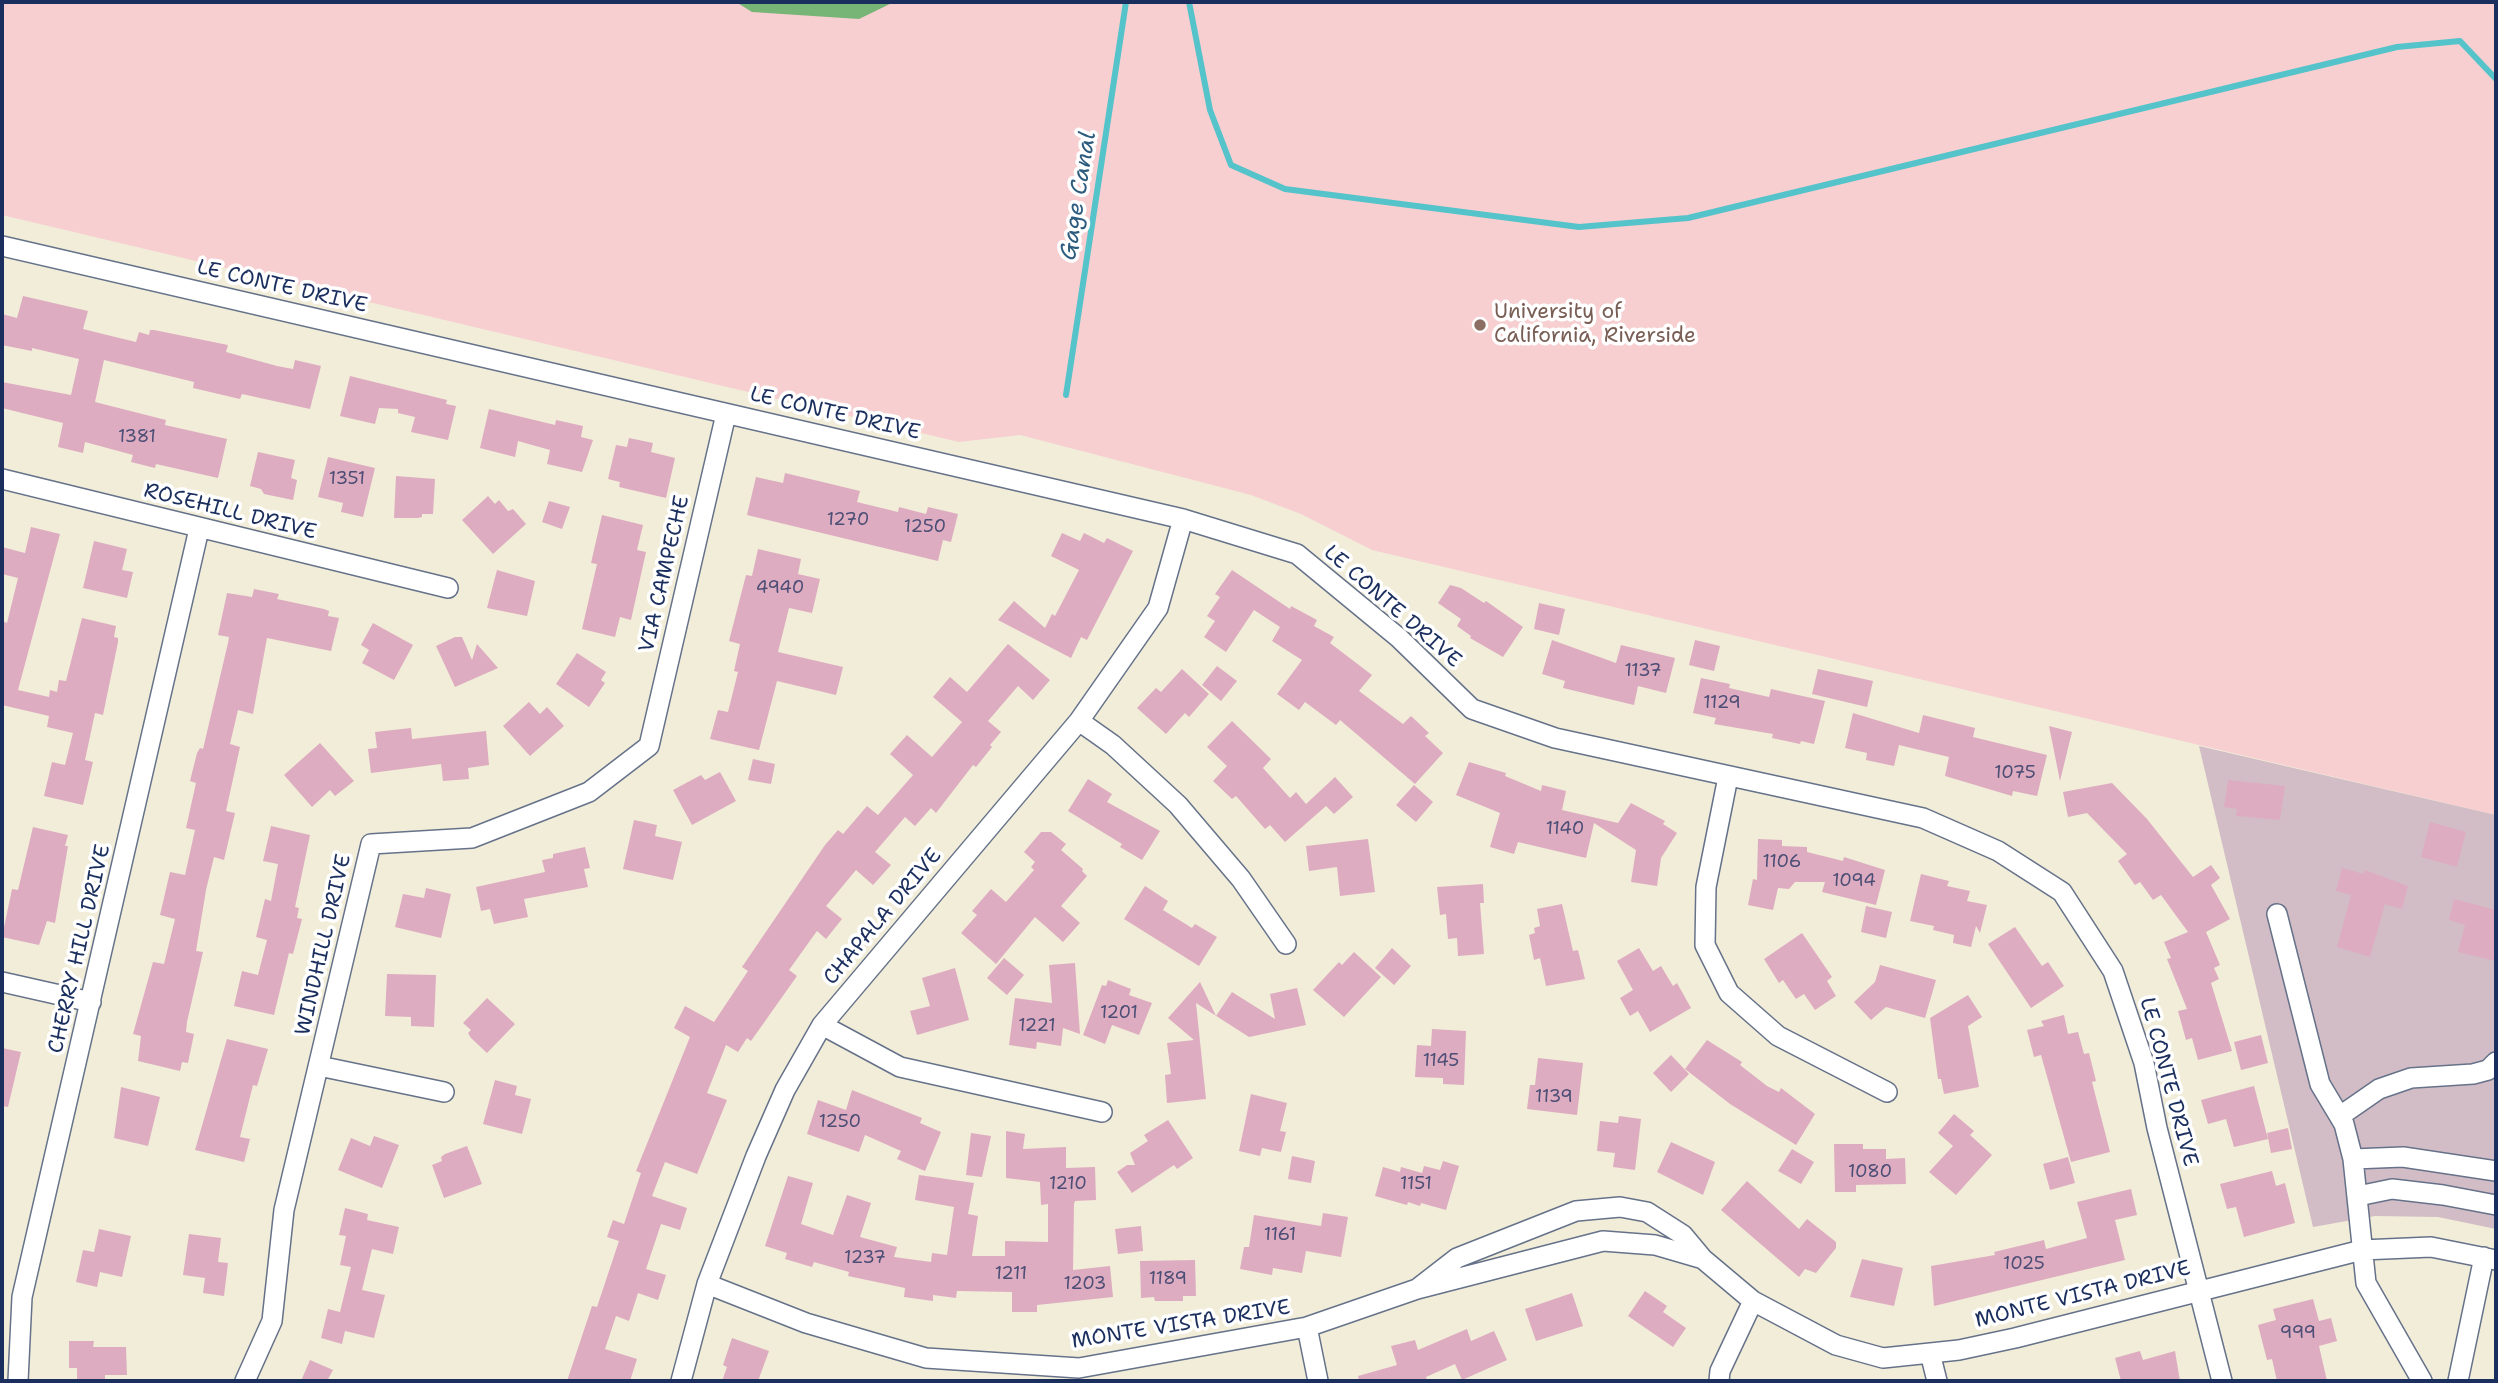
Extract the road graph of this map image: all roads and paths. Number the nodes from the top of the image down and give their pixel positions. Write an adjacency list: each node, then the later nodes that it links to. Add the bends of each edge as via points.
1 (2, 246): 2 (street, LE CONTE DRIVE)
2 (726, 414): 4 (street, LE CONTE DRIVE); 8 (street, VIA CAMPECHE)
3 (2, 479): 5 (street, ROSEHILL DRIVE)
4 (1183, 519): 7 (street, CHAPALA DRIVE, via 1158,608); 9 (street, LE CONTE DRIVE, via 1297,554 1399,638 1472,709 1555,738)
5 (199, 529): 6 (street, ROSEHILL DRIVE); 13 (street, CHERRY HILL DRIVE)
6 (448, 588)
7 (1079, 720): 11 (street, via 1178,805 1241,879); 14 (street, CHAPALA DRIVE)
8 (649, 746): 16 (street, WINDHILL DRIVE, via 589,792 472,838 371,844)
9 (1728, 777): 18 (street, via 1706,887 1705,945 1729,993 1778,1036); 30 (street, LE CONTE DRIVE, via 1923,818 1998,851 2062,892 2118,984 2144,1063)
10 (2277, 914): 20 (street, via 2320,1084)
11 (1286, 944)
12 (2, 982): 13 (street)
13 (91, 1002): 34 (street, CHERRY HILL DRIVE, via 22,1297)
14 (822, 1025): 19 (street, via 900,1067); 28 (street, CHAPALA DRIVE, via 785,1090)
15 (2496, 1062): 20 (street, via 2473,1074 2411,1078 2379,1089)
16 (319, 1066): 17 (street, WINDHILL DRIVE); 35 (street, WINDHILL DRIVE, via 284,1210 272,1321)
17 (444, 1092)
18 (1887, 1092)
19 (1102, 1112)
20 (2340, 1116): 21 (street)
21 (2353, 1159): 22 (street, via 2403,1157); 23 (street)
22 (2496, 1171)
23 (2358, 1196): 24 (street, via 2392,1189); 25 (street)
24 (2496, 1205)
25 (2362, 1250): 26 (street, MONTE VISTA DRIVE, via 2431,1247); 30 (street, MONTE VISTA DRIVE); 41 (street, via 2366,1283)
26 (2490, 1258): 42 (street)
27 (1703, 1259): 29 (street, MONTE VISTA DRIVE, via 1655,1245 1603,1241); 29 (street, MONTE VISTA DRIVE, via 1684,1235 1647,1212 1606,1206 1576,1211 1457,1258); 31 (street, MONTE VISTA DRIVE)
28 (707, 1284): 32 (street, MONTE VISTA DRIVE, via 806,1323 926,1358 1079,1368); 36 (street, CHAPALA DRIVE)
29 (1417, 1289): 32 (street, MONTE VISTA DRIVE)
30 (2198, 1289): 33 (street, MONTE VISTA DRIVE, via 2015,1338); 40 (street, LE CONTE DRIVE)
31 (1753, 1301): 33 (street, MONTE VISTA DRIVE, via 1836,1345 1883,1357); 38 (street)
32 (1307, 1327): 37 (street)
33 (1930, 1353): 39 (street)
34 (19, 1381)
35 (245, 1381)
36 (681, 1381)
37 (1318, 1381)
38 (1719, 1381)
39 (1937, 1381)
40 (2222, 1381)
41 (2422, 1381)
42 (2458, 1381)

